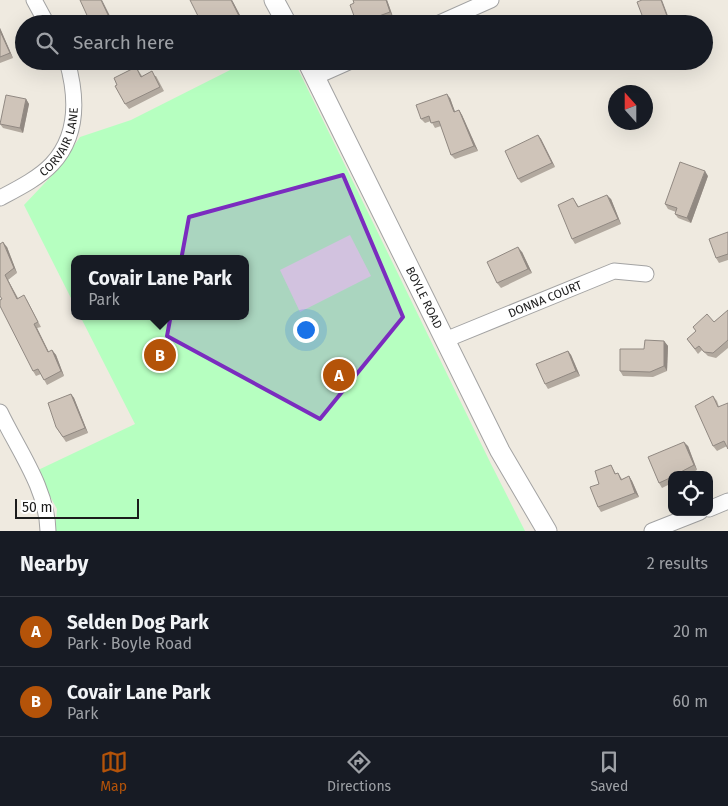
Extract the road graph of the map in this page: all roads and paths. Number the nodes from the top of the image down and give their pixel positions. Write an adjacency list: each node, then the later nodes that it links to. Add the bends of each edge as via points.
1 (34, 0): 4 (street)
2 (274, 0): 5 (street)
3 (491, 0): 6 (street)
4 (42, 15)
5 (282, 15)
6 (457, 15)
7 (69, 70): 9 (street, CORVAIR LANE, via 75,112 68,139 52,164)
8 (311, 70): 11 (street, BOYLE ROAD)
9 (0, 198)
10 (646, 274): 11 (street, DONNA COURT, via 614,271)
11 (445, 340): 17 (street, BOYLE ROAD, via 500,451)
12 (0, 412): 16 (street, via 42,494 48,514)
13 (728, 501): 14 (street)
14 (713, 507)
15 (690, 516): 18 (street)
16 (48, 531)
17 (547, 531)
18 (652, 531)

